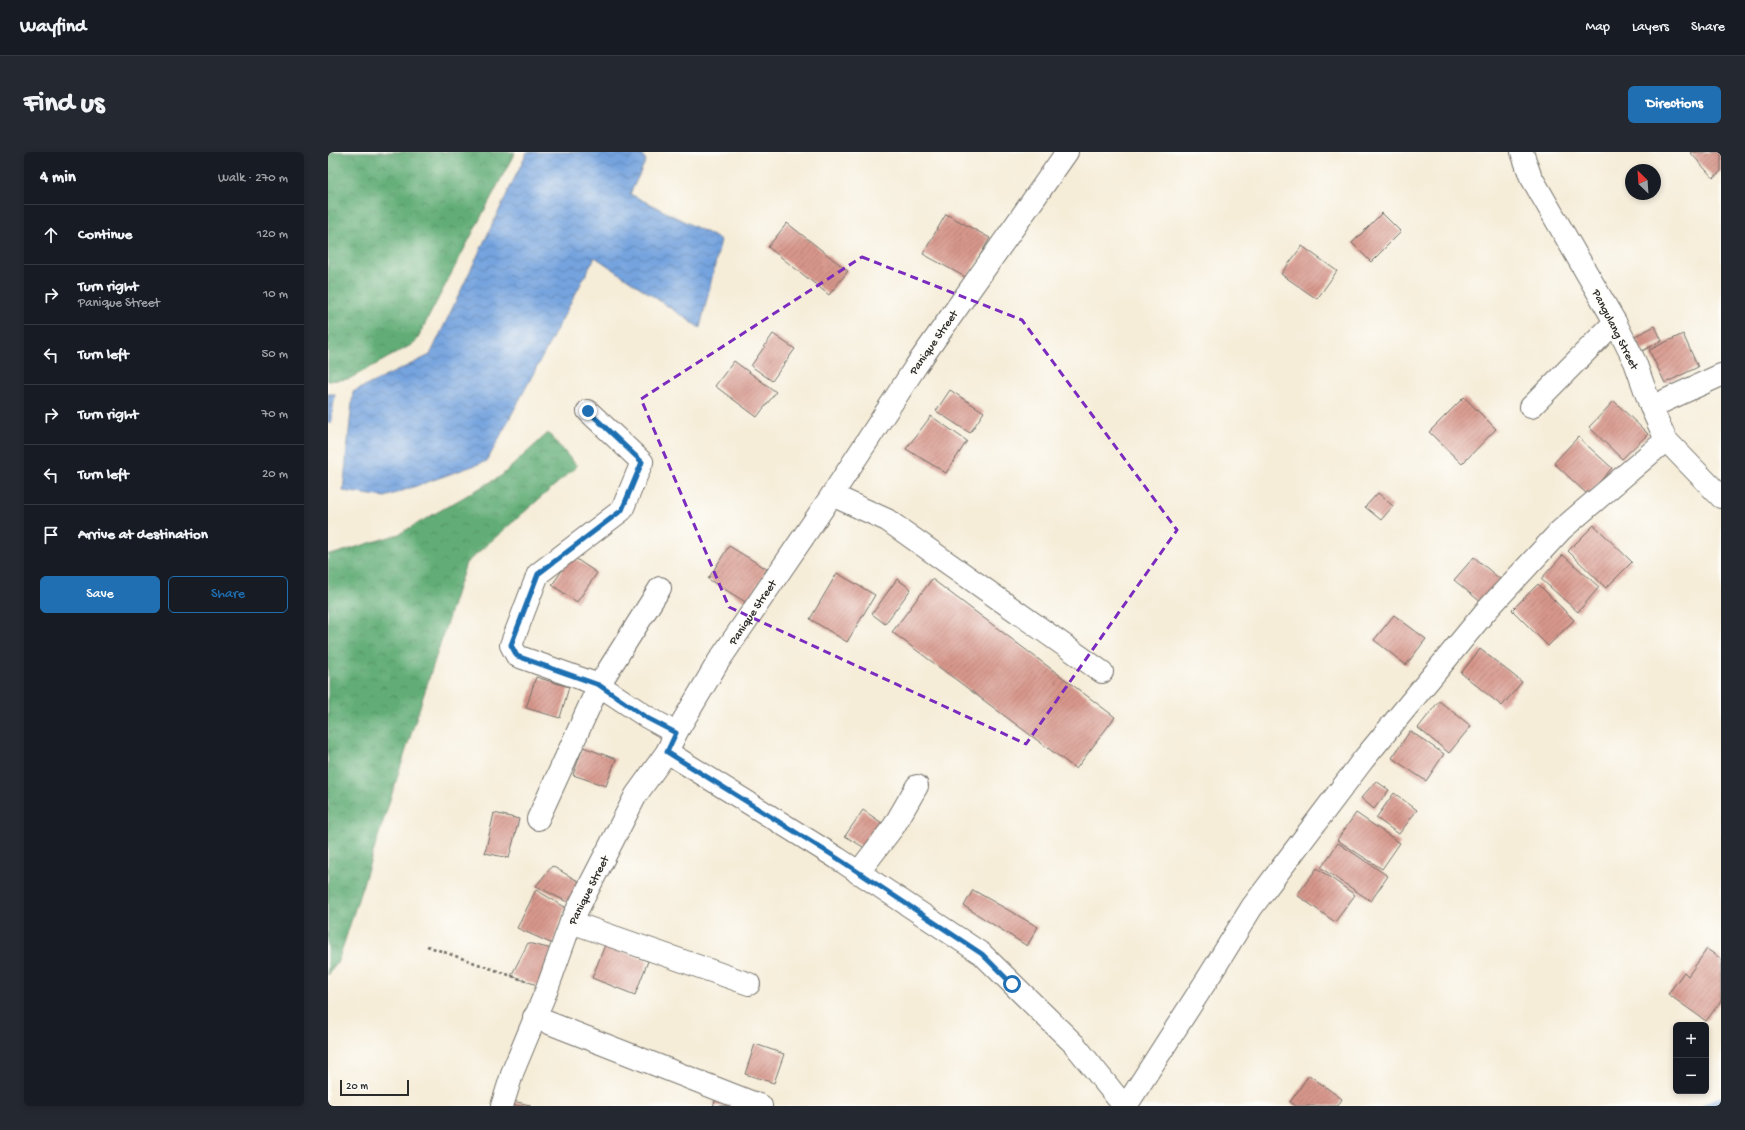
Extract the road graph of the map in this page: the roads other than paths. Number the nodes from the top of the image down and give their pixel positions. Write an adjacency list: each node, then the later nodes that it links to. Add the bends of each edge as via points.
1 (1067, 152): 9 (street, Panique Street, via 916,366)
2 (1522, 152): 3 (street, Pangulang Street, via 1530,175)
3 (1615, 322): 5 (street, Pangulang Street); 6 (street)
4 (1721, 375): 5 (street)
5 (1651, 406): 8 (street, Pangulang Street)
6 (1531, 407)
7 (588, 411): 13 (street, via 642,462 622,510 538,574 511,645 517,656)
8 (1666, 440): 10 (street, Pangulang Street); 23 (street, via 1561,530 1485,612 1363,760 1252,907)
9 (832, 495): 12 (street, via 887,520); 14 (street, Panique Street, via 718,662)
10 (1721, 497)
11 (660, 588): 13 (street)
12 (1102, 672)
13 (599, 685): 14 (street, via 647,718); 16 (street)
14 (671, 743): 17 (street); 18 (street, Panique Street, via 636,795)
15 (917, 786): 17 (street, via 894,826)
16 (538, 819)
17 (858, 873): 23 (street, via 982,954 1074,1044)
18 (571, 922): 19 (street); 20 (street, Panique Street)
19 (749, 984)
20 (534, 1017): 21 (street, Panique Street); 22 (street)
21 (502, 1106)
22 (761, 1106)
23 (1125, 1106)

